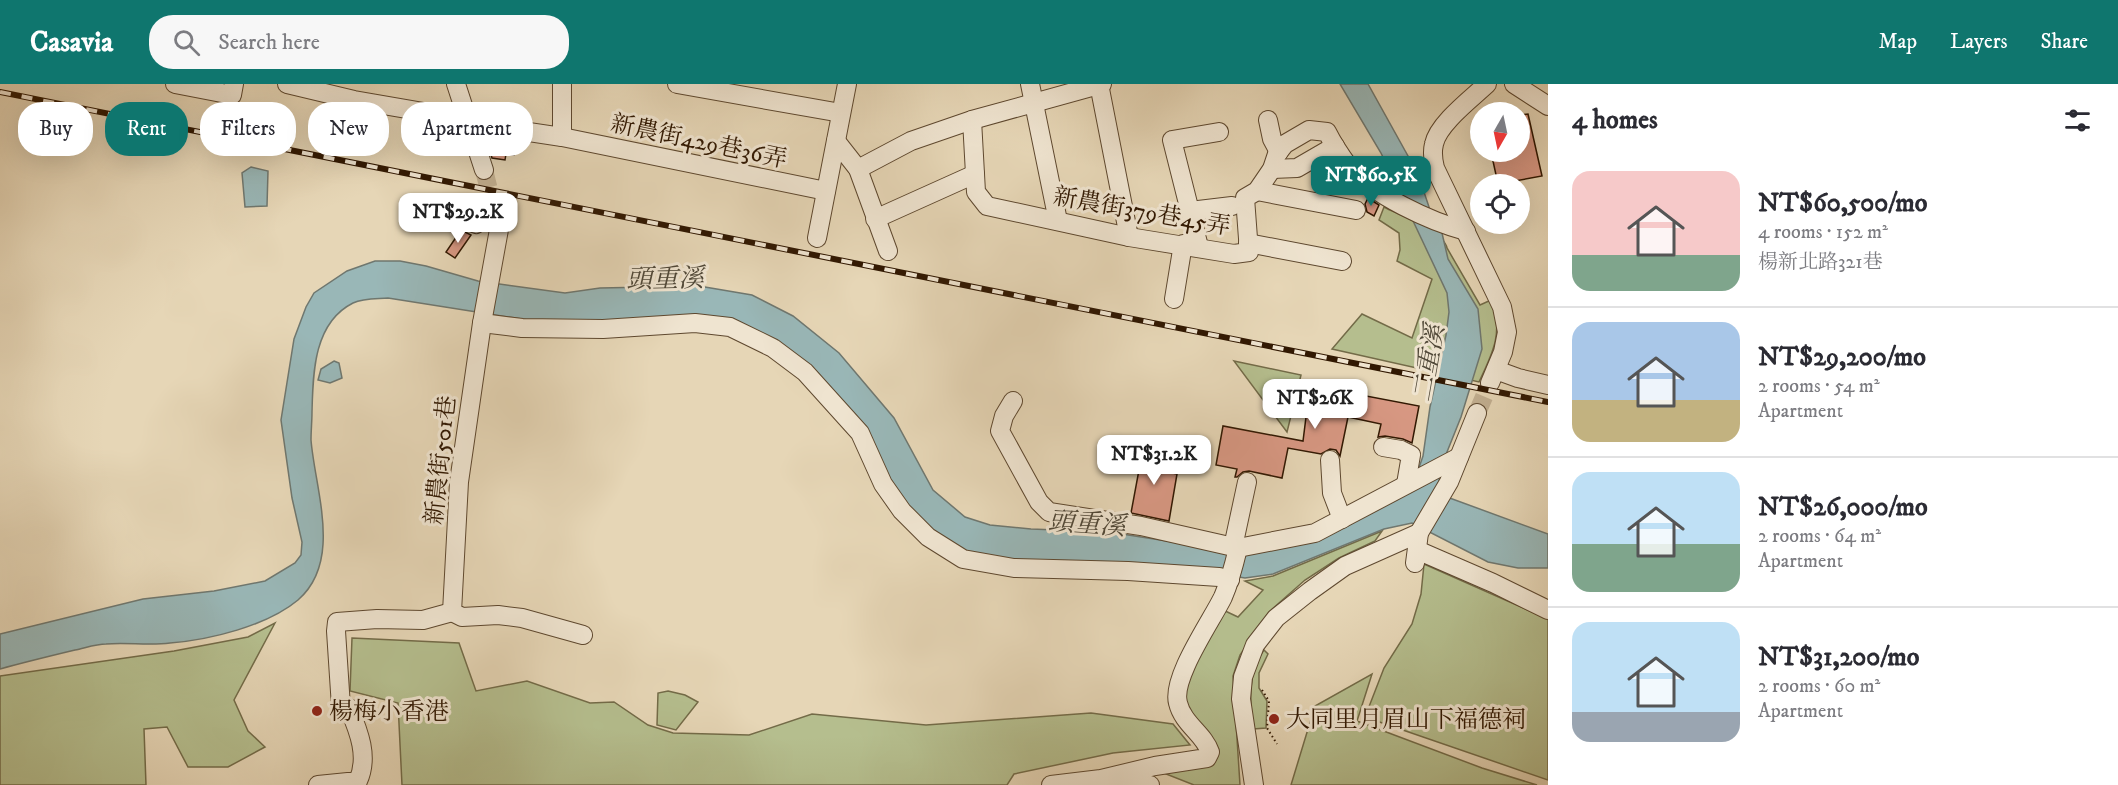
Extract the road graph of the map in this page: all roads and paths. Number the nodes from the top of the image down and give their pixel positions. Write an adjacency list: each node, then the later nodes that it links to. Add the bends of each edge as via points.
1 (175, 84): 11 (street)
2 (287, 84): 12 (street)
3 (456, 84): 27 (street)
4 (562, 84): 21 (street)
5 (677, 84): 16 (street)
6 (846, 84): 16 (street)
7 (1030, 84): 13 (street)
8 (1100, 84): 13 (street); 38 (street)
9 (1487, 84): 37 (street, via 1439,132 1432,154)
10 (1514, 84): 15 (street)
11 (233, 90)
12 (355, 92): 14 (street)
13 (1034, 103): 17 (street); 36 (street)
14 (401, 104)
15 (1548, 106)
16 (841, 113): 22 (street)
17 (972, 120): 25 (street, via 911,141); 28 (street, 新農街379巷45弄)
18 (1268, 120): 24 (street)
19 (1219, 132): 33 (street, via 1172,140)
20 (533, 133): 21 (street, 新農街429巷36弄)
21 (562, 137): 30 (street, 新農街429巷36弄)
22 (836, 141): 25 (street); 30 (street)
23 (1335, 146): 24 (street, via 1327,132 1309,130); 26 (street, via 1297,168); 37 (street, via 1350,168 1401,205)
24 (1279, 152): 26 (street, 新農街379巷45弄)
25 (858, 169): 35 (street)
26 (1272, 170): 29 (street, 新農街379巷45弄)
27 (484, 171)
28 (975, 174): 35 (street); 36 (street, 新農街379巷45弄, via 975,192 987,206)
29 (1257, 190): 32 (street); 40 (street, 新農街379巷45弄, via 1245,198)
30 (826, 191): 39 (street)
31 (1232, 206): 33 (street)
32 (1356, 210)
33 (1190, 211): 41 (street)
34 (456, 216): 45 (street, 新農街501巷, via 476,224 485,214 495,212 500,224)
35 (875, 219): 42 (street)
36 (1058, 221): 38 (street, 新農街379巷45弄)
37 (1466, 231): 46 (street, via 1502,307 1507,332 1493,377)
38 (1129, 237): 41 (street, 新農街379巷45弄)
39 (817, 238)
40 (1248, 243): 41 (street, 新農街379巷45弄, via 1249,252 1234,254); 43 (street)
41 (1191, 246): 44 (street)
42 (888, 251)
43 (1342, 261)
44 (1174, 299)
45 (482, 319): 57 (street, via 522,328 603,329 695,323 730,327 773,348 805,372 860,433 884,484 902,511 928,537 963,559 1014,568); 59 (street, 新農街501巷, via 459,482)
46 (1548, 385)
47 (1013, 401): 55 (street, via 1000,431 1039,502 1049,512 1141,526)
48 (1477, 412): 51 (street)
49 (1383, 447): 53 (street, via 1411,455)
50 (1330, 460): 54 (street, via 1332,492)
51 (1454, 460): 53 (street); 56 (street, via 1449,482)
52 (1246, 482): 55 (street)
53 (1408, 483): 54 (street)
54 (1342, 519): 55 (street, via 1315,533)
55 (1236, 548): 57 (street)
56 (1417, 548): 58 (street); 67 (street, via 1345,566 1276,618 1255,645 1243,677 1241,699)
57 (1230, 578): 63 (street, via 1198,640 1180,683 1177,701 1188,724 1208,745 1207,758)
58 (1548, 610)
59 (452, 612): 60 (street, via 462,617 522,618); 64 (street, via 423,620 337,622 341,708 349,708 358,729 363,771 358,781)
60 (583, 635)
61 (1262, 690): 62 (path, via 1269,701 1267,728)
62 (1277, 744)
63 (1101, 779): 65 (street); 66 (street)
64 (318, 785)
65 (1051, 785)
66 (1150, 785)
67 (1254, 785)

